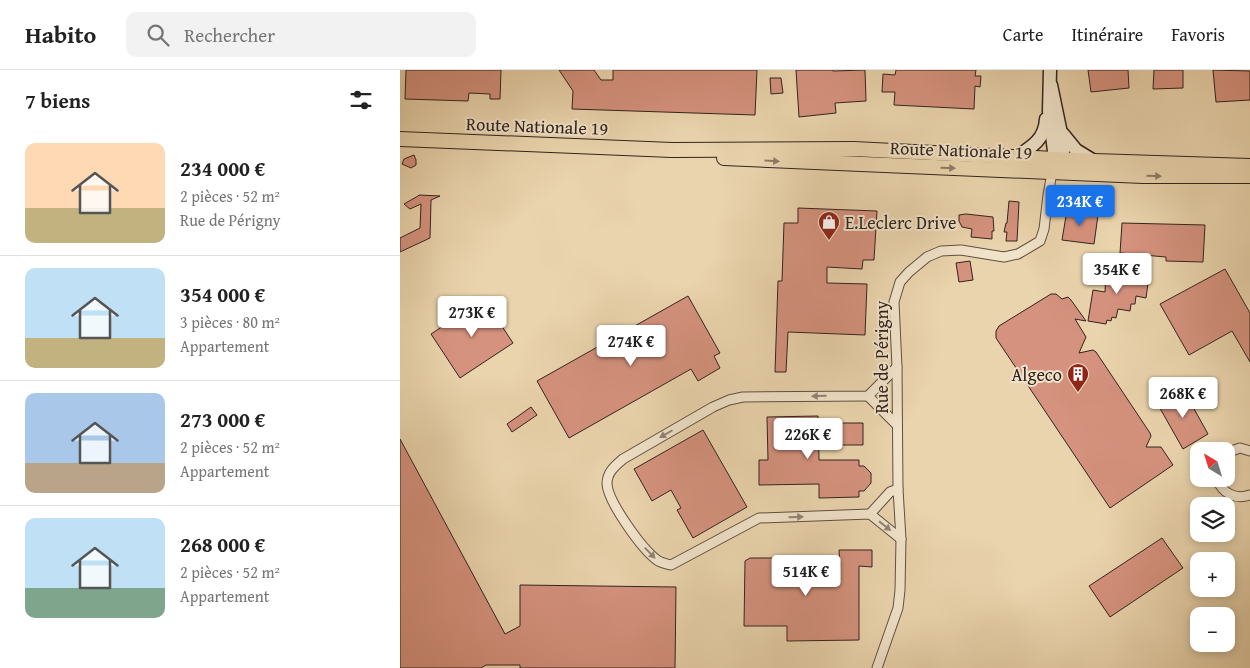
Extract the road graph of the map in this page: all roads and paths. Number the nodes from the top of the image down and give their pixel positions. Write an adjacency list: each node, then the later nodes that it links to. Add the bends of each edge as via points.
1 (1050, 70): 2 (street)
2 (1051, 85): 3 (street); 6 (street, via 1045,101 1044,133 1030,149); 8 (street, via 1049,111)
3 (1060, 128): 7 (street, via 1071,145); 8 (street, via 1064,148)
4 (400, 139): 5 (main road, Route Nationale 19)
5 (672, 150): 6 (main road, Route Nationale 19, via 854,149); 8 (main road, Route Nationale 19, one-way to 8, via 730,159)
6 (1016, 157): 8 (main road, Route Nationale 19)
7 (1094, 161): 8 (main road, Route Nationale 19); 9 (main road, Route Nationale 19)
8 (1054, 165): 10 (main road, Route Nationale 19, one-way to 10, via 1143,176); 11 (street, Rue de Périgny, via 1040,242 1004,258 960,250 941,251 926,257 900,282 894,302)
9 (1250, 166)
10 (1250, 176)
11 (896, 367): 12 (street); 13 (street, Rue de Périgny)
12 (868, 396): 13 (street); 19 (street, one-way to 19, via 742,397 729,400 623,459 612,469 607,482 618,511 647,552 659,562 671,565 759,518)
13 (897, 425): 17 (street, Rue de Périgny)
14 (1235, 450): 15 (street)
15 (1250, 451)
16 (1222, 488): 18 (street, via 1231,495)
17 (898, 489): 19 (street, via 890,492); 20 (street, Rue de Périgny)
18 (1250, 495)
19 (870, 514): 20 (street, one-way to 20)
20 (901, 539): 21 (street, Rue de Périgny, via 898,608)
21 (877, 668)

